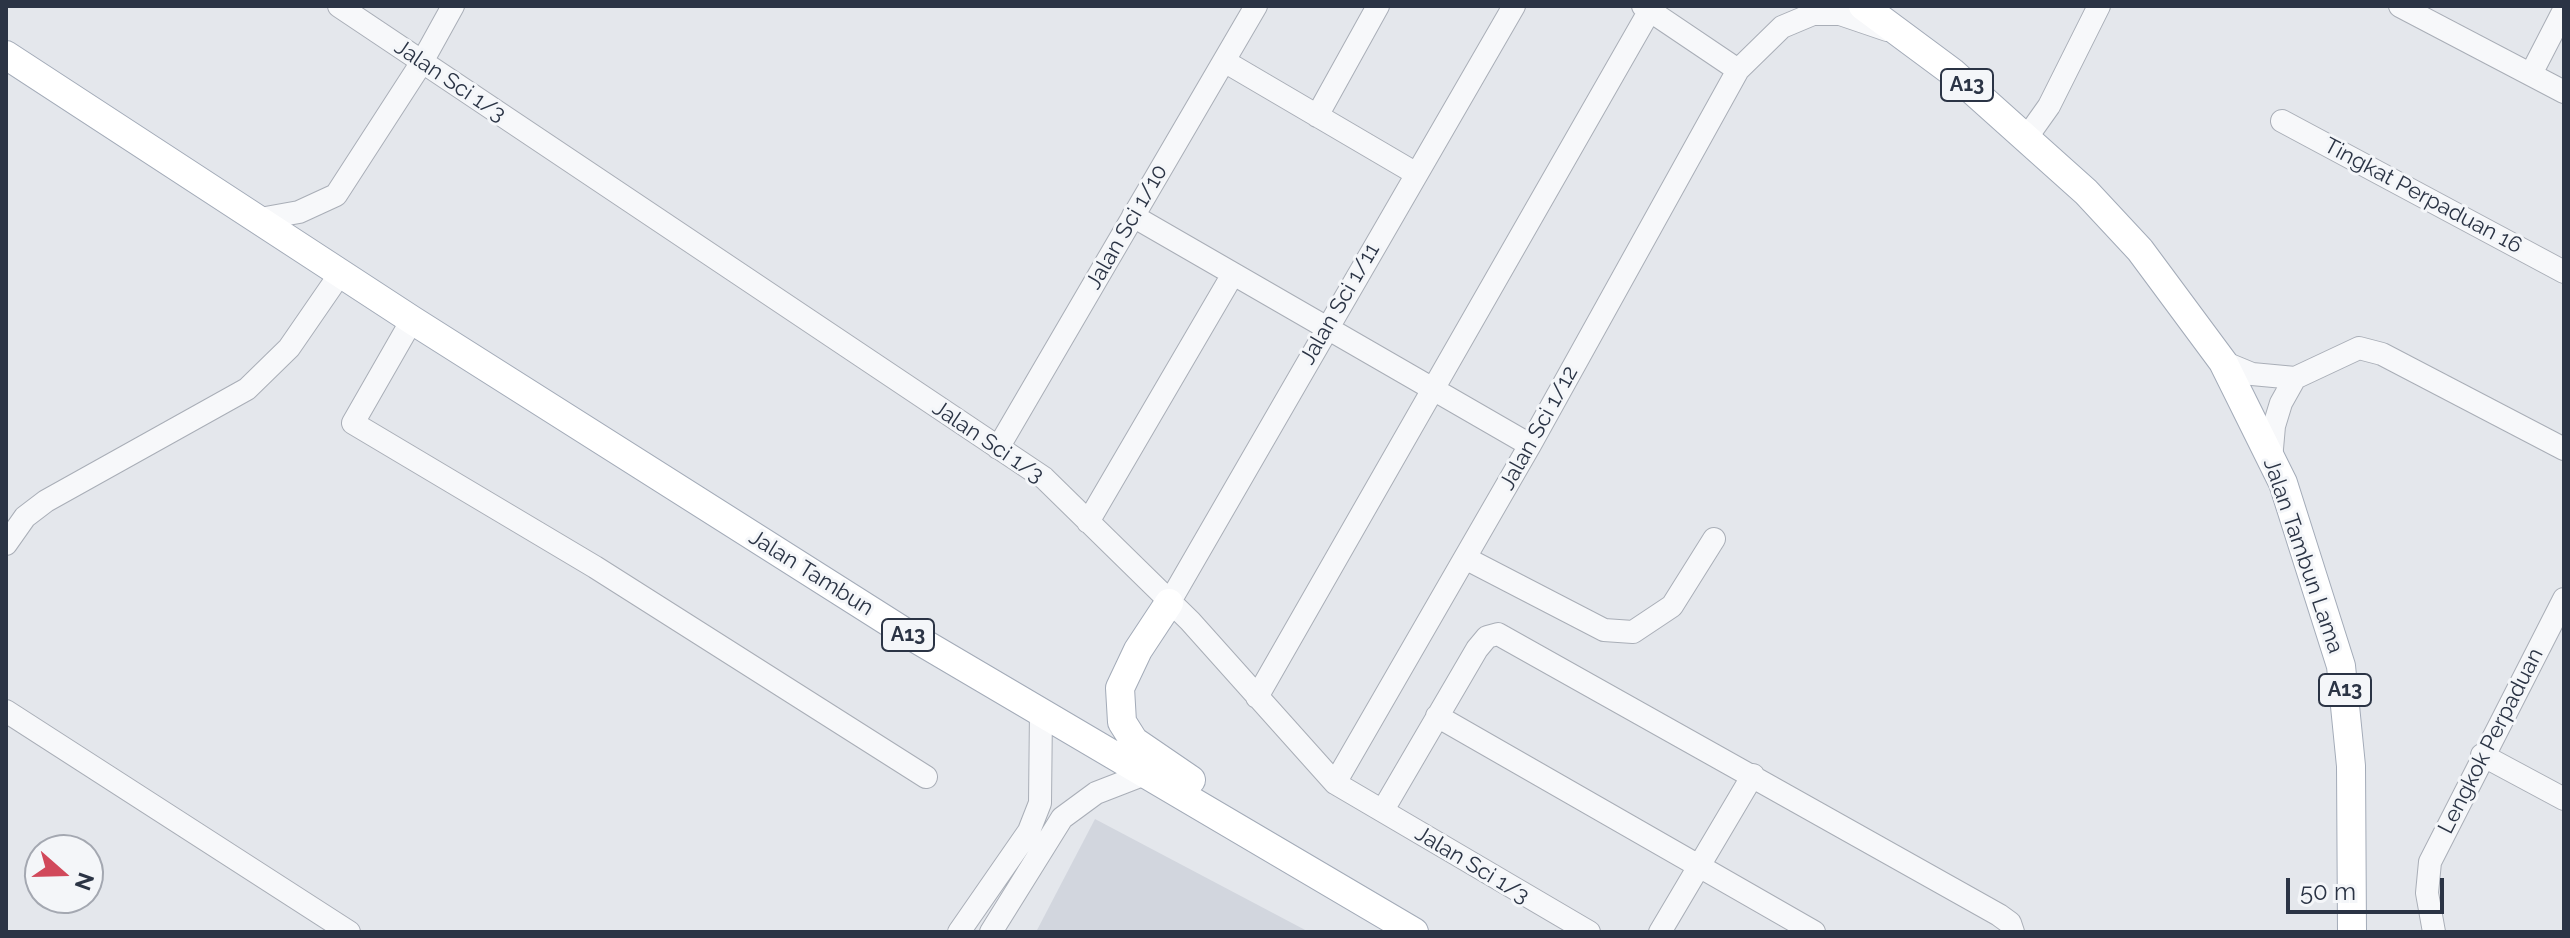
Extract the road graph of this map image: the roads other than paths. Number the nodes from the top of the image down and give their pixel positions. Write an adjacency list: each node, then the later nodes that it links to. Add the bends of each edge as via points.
1 (453, 6): 14 (street)
2 (1256, 6): 13 (street, Jalan Sci 1/10)
3 (1378, 6): 18 (street)
4 (1514, 6): 21 (street, Jalan Sci 1/11)
5 (1863, 6): 11 (main road, Jalan Tambun Lama / A13)
6 (2099, 6): 20 (street, via 2049,106)
7 (1647, 8): 15 (street); 31 (street)
8 (2408, 8): 16 (street)
9 (349, 9): 14 (street, Jalan Sci 1/3)
10 (2564, 10): 16 (street)
11 (1905, 37): 15 (street, Jalan Sci 1/12, via 1840,14 1813,14 1782,27); 20 (main road, Jalan Tambun Lama / A13)
12 (6, 55): 23 (main road, Jalan Tambun)
13 (1224, 61): 18 (street); 22 (street, Jalan Sci 1/10)
14 (422, 62): 23 (street, via 336,195 299,212); 33 (street, Jalan Sci 1/3)
15 (1738, 70): 32 (street, Jalan Sci 1/12)
16 (2531, 74): 17 (street)
17 (2564, 92)
18 (1317, 116): 21 (street)
19 (2282, 121): 24 (street, Tingkat Perpaduan 16)
20 (2027, 137): 29 (main road, Jalan Tambun Lama / A13, via 2140,250)
21 (1415, 173): 28 (street, Jalan Sci 1/11)
22 (1133, 216): 26 (street); 33 (street, Jalan Sci 1/10)
23 (260, 219): 25 (main road, Jalan Tambun)
24 (2564, 272)
25 (340, 274): 27 (main road, Jalan Tambun / A13); 38 (street, via 289,348 247,389 46,501 25,517)
26 (1233, 274): 28 (street); 36 (street)
27 (412, 320): 45 (main road, Jalan Tambun / A13, via 914,638); 50 (street, via 353,423 595,567)
28 (1327, 327): 31 (street); 41 (street, Jalan Sci 1/11)
29 (2223, 362): 30 (street, via 2252,374); 35 (main road, Jalan Tambun Lama / A13)
30 (2295, 378): 34 (street, via 2359,348 2382,354); 35 (street, via 2274,426)
31 (1432, 388): 32 (street); 43 (street)
32 (1530, 445): 39 (street, Jalan Sci 1/12)
33 (998, 448): 36 (street, Jalan Sci 1/3, via 1044,478)
34 (2564, 449)
35 (2271, 460): 64 (main road, Jalan Tambun Lama / A13, via 2314,573 2341,666 2351,766)
36 (1088, 522): 41 (street, Jalan Sci 1/3)
37 (1714, 539): 39 (street, via 1672,606 1633,632 1604,630)
38 (6, 544)
39 (1465, 558): 51 (street, Jalan Sci 1/12)
40 (2564, 599): 42 (street, Lengkok Perpaduan)
41 (1169, 603): 43 (street, Jalan Sci 1/3); 54 (main road, via 1120,688 1122,722 1134,741 1236,810)
42 (2558, 625): 47 (street, Lengkok Perpaduan)
43 (1257, 697): 51 (street, Jalan Sci 1/3)
44 (6, 711): 58 (street)
45 (1041, 711): 48 (main road, Jalan Tambun / A13); 59 (street, via 1040,803 1029,831)
46 (1437, 716): 49 (street, via 1477,649 1498,634); 53 (street); 55 (street)
47 (2482, 755): 52 (street); 65 (street, Lengkok Perpaduan, via 2430,862 2427,885)
48 (1145, 774): 54 (main road, Jalan Tambun / A13); 57 (street, via 1096,793 1062,818)
49 (1753, 775): 55 (street); 56 (street)
50 (926, 777)
51 (1335, 783): 53 (street, Jalan Sci 1/3)
52 (2564, 799)
53 (1383, 810): 61 (street, Jalan Sci 1/3)
54 (1293, 858): 60 (main road, Jalan Tambun / A13)
55 (1699, 866): 62 (street); 63 (street)
56 (2006, 923)
57 (996, 929)
58 (349, 932)
59 (959, 932)
60 (1414, 932)
61 (1589, 932)
62 (1660, 932)
63 (1814, 932)
64 (2352, 932)
65 (2434, 932)

